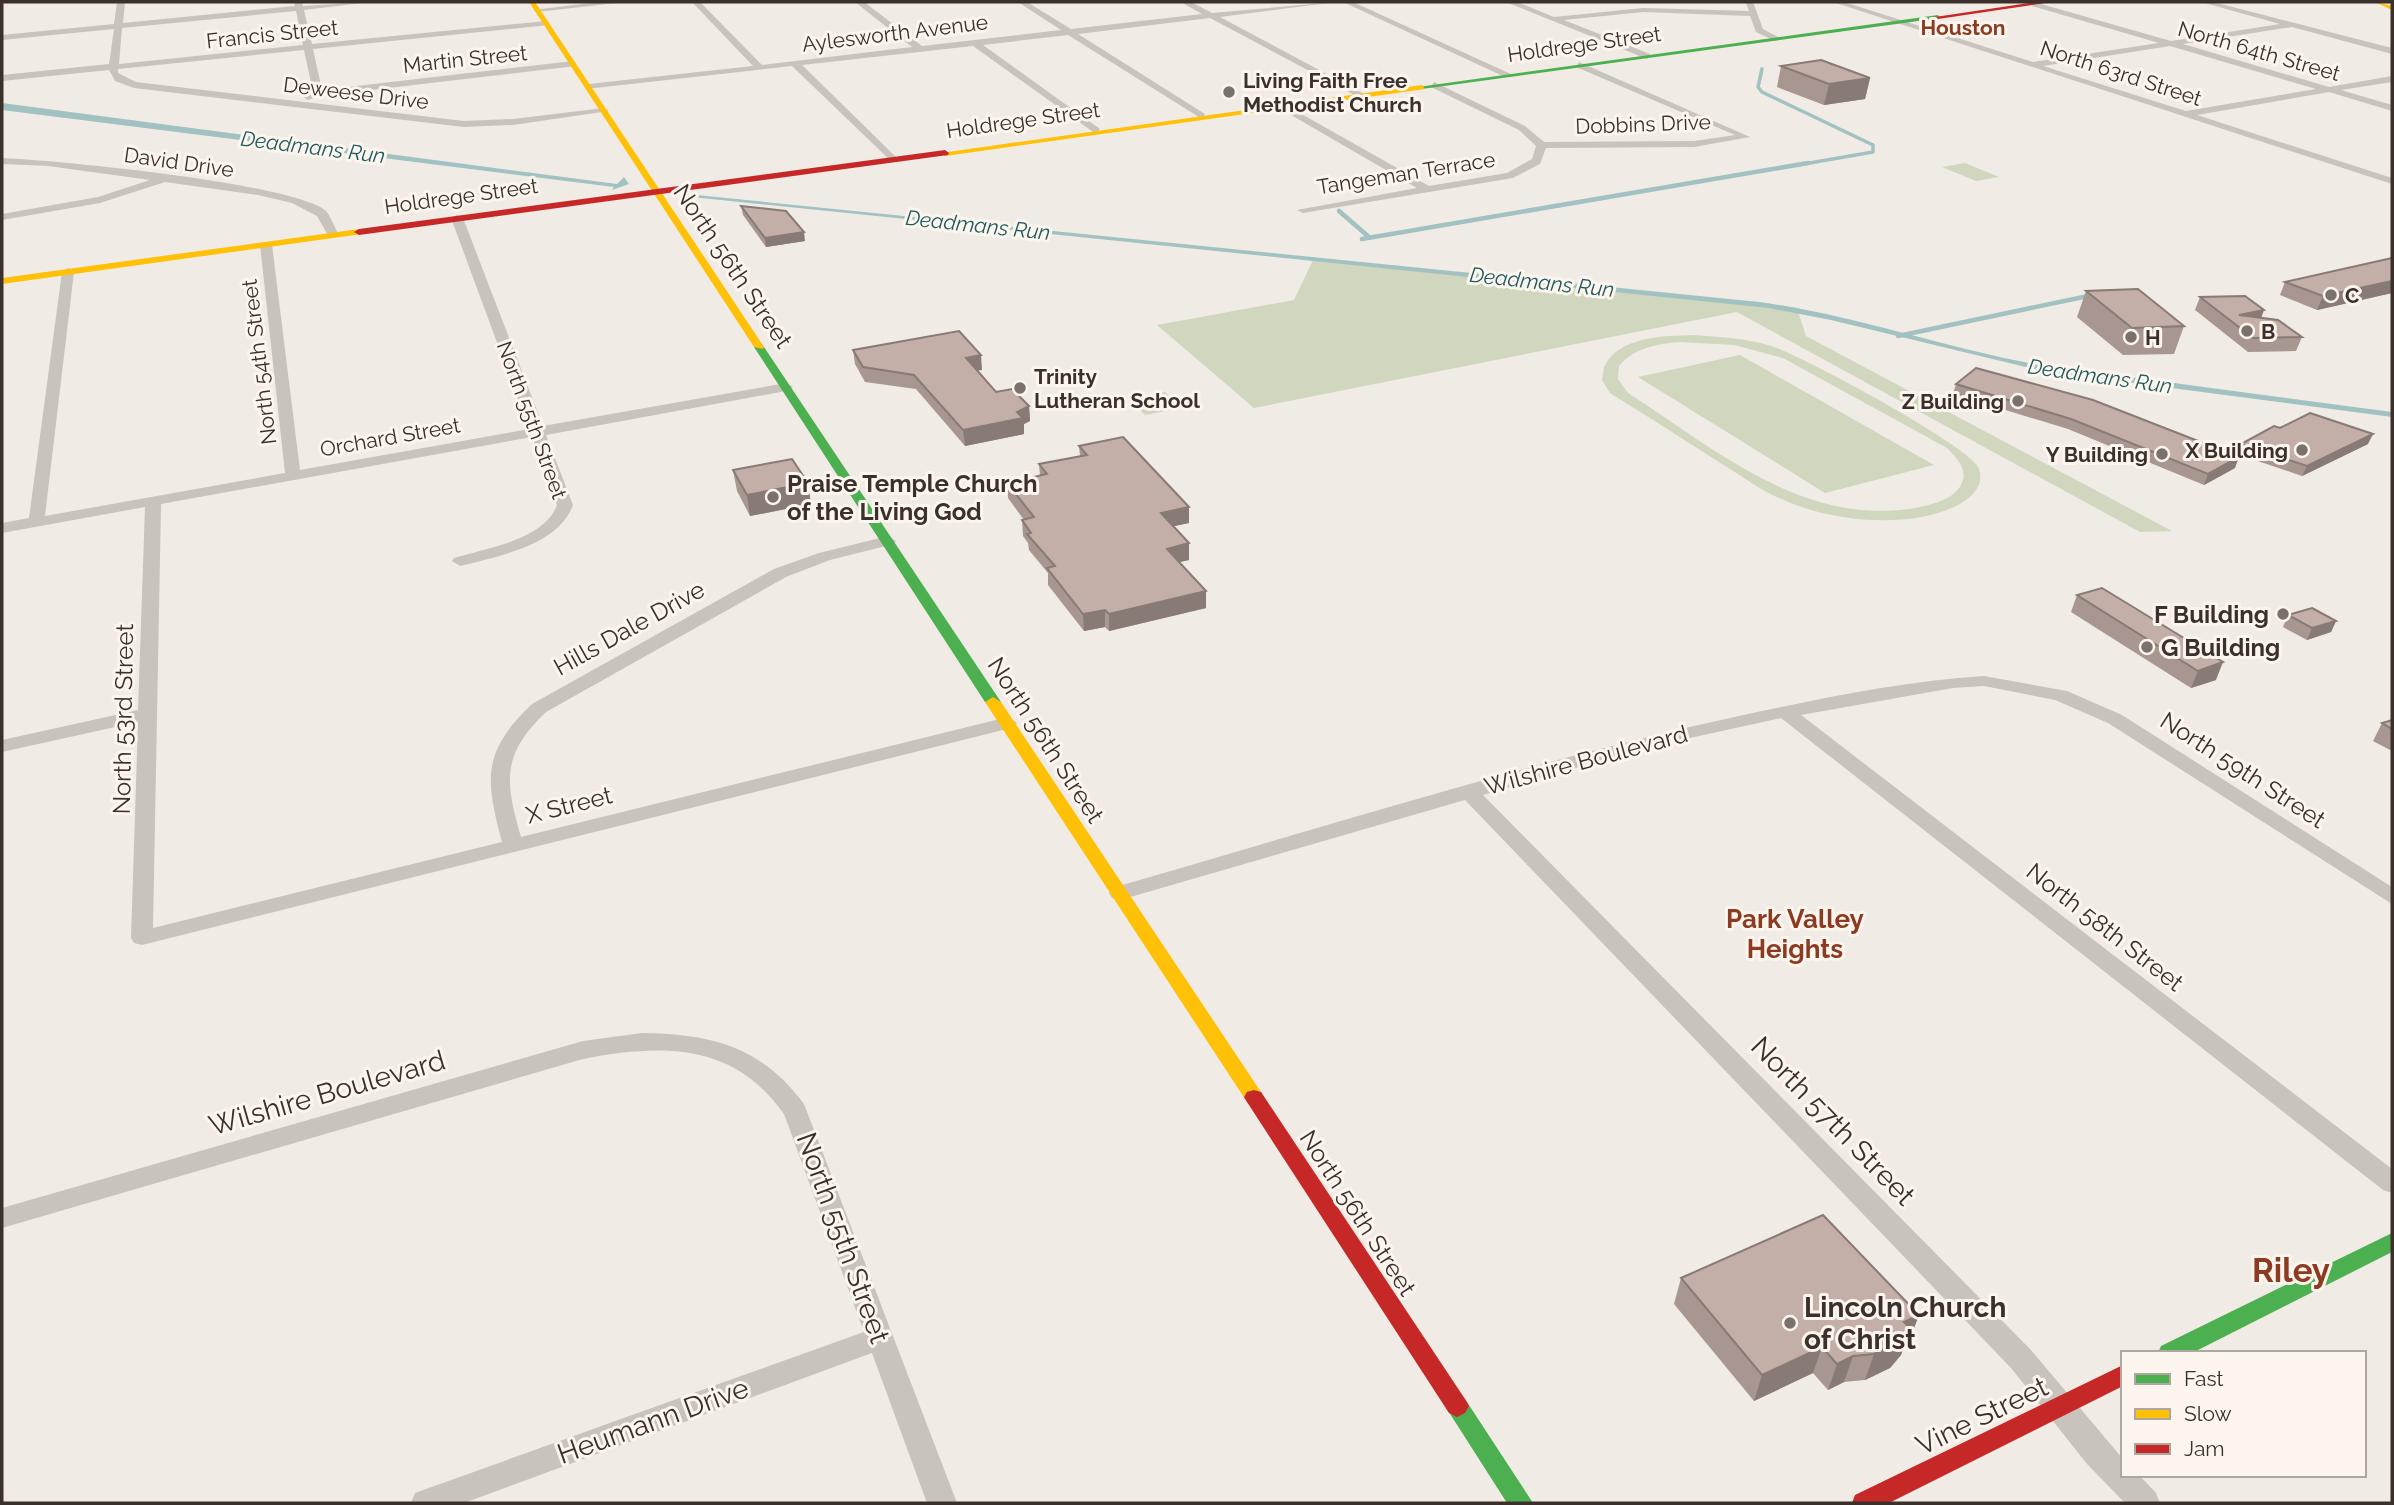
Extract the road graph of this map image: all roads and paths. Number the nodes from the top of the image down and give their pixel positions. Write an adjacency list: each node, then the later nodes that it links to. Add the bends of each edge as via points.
1 (121, 2): 24 (street)
2 (366, 2): 16 (street)
3 (621, 2): 18 (street, Francis Street)
4 (696, 2): 39 (street)
5 (859, 2): 31 (street)
6 (1021, 2): 25 (street)
7 (1185, 2): 20 (street)
8 (1332, 2): 20 (street, Aylesworth Avenue)
9 (1347, 2): 40 (street)
10 (1510, 2): 21 (street)
11 (1750, 2): 19 (street)
12 (1837, 2): 22 (street, North 63rd Street)
13 (2205, 2): 23 (street)
14 (2379, 2): 17 (main road)
15 (2042, 3): 22 (main road, Holdrege Street); 29 (street, North 64th Street)
16 (299, 5): 24 (street); 30 (street)
17 (2392, 8)
18 (538, 12): 30 (street, Francis Street); 34 (main road, North 56th Street)
19 (1754, 14): 21 (street, via 1643,10); 27 (street, via 1759,31)
20 (1212, 16): 25 (street, Aylesworth Avenue); 47 (street)
21 (1554, 19): 33 (street)
22 (1900, 22): 27 (main road, Holdrege Street); 36 (street, North 63rd Street)
23 (2292, 25): 29 (street); 32 (street)
24 (118, 26): 26 (street); 38 (street)
25 (1070, 32): 28 (street, Aylesworth Avenue); 53 (street)
26 (2, 37)
27 (1778, 39): 33 (main road, Holdrege Street)
28 (975, 43): 31 (street, Aylesworth Avenue); 54 (street)
29 (2171, 43): 36 (street); 45 (street, North 64th Street)
30 (309, 47): 38 (street, Francis Street); 46 (street)
31 (920, 49): 35 (street, Aylesworth Avenue)
32 (2392, 51)
33 (1647, 56): 37 (main road, Holdrege Street)
34 (573, 64): 44 (main road, North 56th Street); 46 (street, Martin Street)
35 (795, 64): 39 (street, Aylesworth Avenue); 56 (street)
36 (2031, 64): 52 (street, North 63rd Street)
37 (1579, 65): 40 (main road, Holdrege Street); 55 (street, Dobbins Drive, via 1745,137 1694,144)
38 (113, 68): 41 (street, Francis Street); 48 (street, Deweese Drive, via 116,78 134,85)
39 (760, 68): 44 (street, Aylesworth Avenue)
40 (1508, 75): 43 (main road, Holdrege Street)
41 (2, 78)
42 (2392, 79): 45 (street)
43 (1434, 85): 47 (main road, Holdrege Street); 55 (street, via 1522,128)
44 (589, 88): 51 (main road, North 56th Street)
45 (2329, 89): 50 (street, North 64th Street); 52 (street)
46 (318, 93): 48 (street)
47 (1361, 95): 49 (main road, Holdrege Street)
48 (290, 104): 51 (street, Deweese Drive, via 464,124)
49 (1282, 106): 53 (main road, Holdrege Street); 62 (street)
50 (2392, 108)
51 (604, 111): 63 (main road, North 56th Street)
52 (2186, 114): 59 (street, North 63rd Street)
53 (1202, 117): 54 (main road, Holdrege Street)
54 (1096, 131): 56 (main road, Holdrege Street)
55 (1541, 145): 62 (street, Tangeman Terrace, via 1537,161 1518,173)
56 (892, 159): 63 (main road, Holdrege Street)
57 (2, 161): 60 (street, David Drive)
58 (2392, 168): 59 (street)
59 (2367, 173): 61 (street, North 63rd Street)
60 (164, 179): 65 (street, via 100,200); 67 (street, David Drive, via 294,200 322,214)
61 (2392, 181)
62 (1427, 190): 64 (street, Tangeman Terrace)
63 (656, 191): 66 (main road, Holdrege Street); 71 (main road, North 56th Street)
64 (1303, 210)
65 (2, 217)
66 (457, 218): 67 (main road, Holdrege Street); 72 (street, North 55th Street)
67 (333, 235): 68 (main road, Holdrege Street)
68 (266, 244): 69 (main road, Holdrege Street); 73 (street, North 54th Street)
69 (68, 272): 70 (main road, Holdrege Street); 75 (street)
70 (2, 281)
71 (786, 387): 72 (street, Orchard Street); 77 (main road, North 56th Street)
72 (538, 431): 73 (street, Orchard Street); 78 (street, North 55th Street, via 564,502 563,515 531,537)
73 (293, 475): 74 (street, Orchard Street)
74 (153, 501): 75 (street, Orchard Street); 81 (street, North 53rd Street)
75 (36, 522): 76 (street, Orchard Street)
76 (2, 528)
77 (888, 541): 82 (main road, North 56th Street); 85 (street, Hills Dale Drive, via 825,556 780,573 539,708 511,735 498,762)
78 (460, 561)
79 (2060, 695): 80 (street, Wilshire Boulevard, via 2021,685 1968,681); 87 (street, North 59th Street, via 2125,724)
80 (1785, 712): 84 (street, Wilshire Boulevard, via 1636,744); 90 (street, North 58th Street)
81 (148, 714): 83 (street); 88 (street, North 53rd Street)
82 (1008, 723): 85 (street, X Street); 86 (main road, North 56th Street)
83 (2, 746)
84 (1468, 791): 86 (street, Wilshire Boulevard); 96 (street, North 57th Street, via 2021,1359)
85 (513, 845): 88 (street, X Street)
86 (1120, 893): 101 (main road, North 56th Street)
87 (2392, 897)
88 (142, 938)
89 (672, 1041): 91 (street, Wilshire Boulevard, via 627,1042 583,1050); 93 (street, North 55th Street, via 739,1058 765,1073 788,1097)
90 (2392, 1183)
91 (2, 1218)
92 (2392, 1242): 94 (main road)
93 (880, 1338): 99 (street, Heumann Drive); 100 (street, North 55th Street)
94 (2173, 1351)
95 (2121, 1377): 96 (main road, Vine Street)
96 (2059, 1407): 97 (street, North 57th Street); 102 (main road, Vine Street)
97 (2121, 1476)
98 (2122, 1477): 103 (street, North 57th Street)
99 (426, 1503)
100 (942, 1503)
101 (1521, 1503)
102 (1864, 1503)
103 (2145, 1503)

